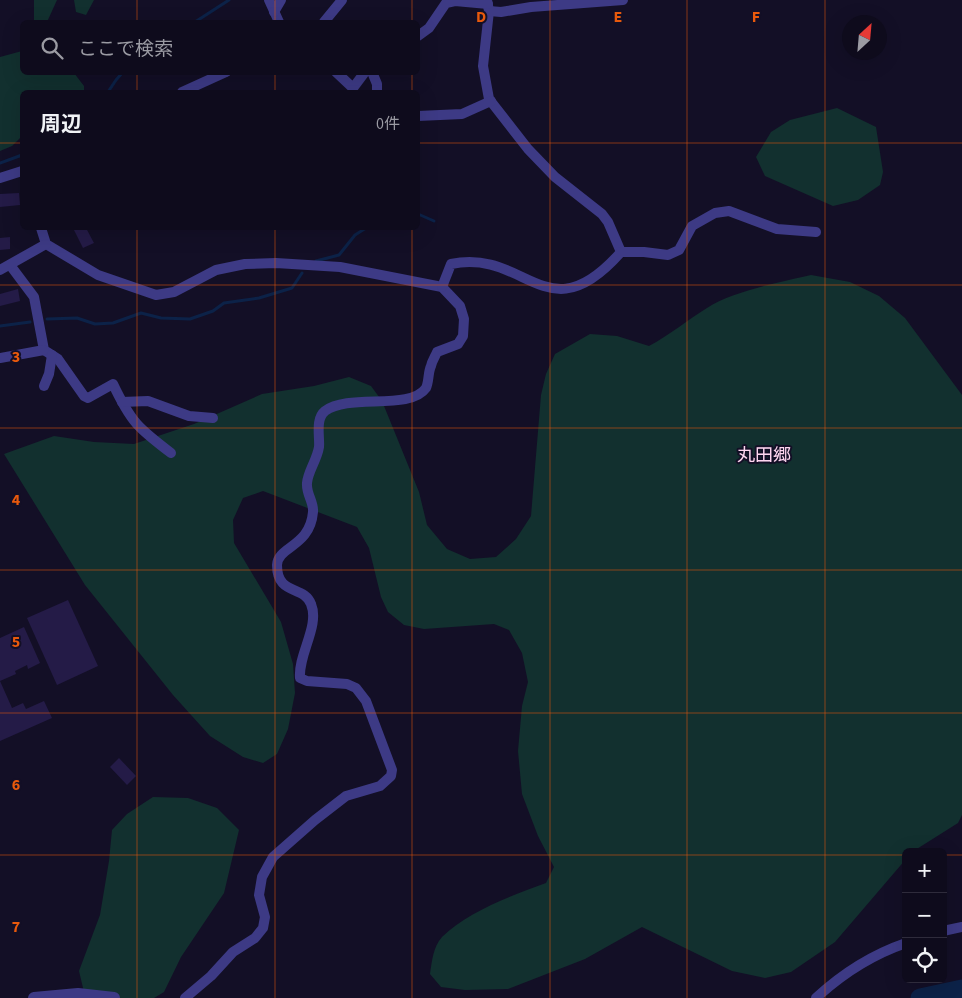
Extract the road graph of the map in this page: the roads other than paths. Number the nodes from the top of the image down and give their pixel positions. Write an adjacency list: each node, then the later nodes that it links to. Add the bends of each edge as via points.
1 (269, 0): 6 (street)
2 (280, 0): 6 (street)
3 (342, 0): 8 (street)
4 (623, 0): 5 (street, via 501,12)
5 (488, 5): 9 (street, via 446,3 429,28); 16 (street, via 482,66)
6 (274, 12): 7 (street)
7 (278, 20)
8 (326, 20)
9 (420, 35)
10 (219, 75): 14 (street)
11 (339, 75): 12 (street, via 353,88)
12 (364, 75)
13 (374, 75): 15 (street)
14 (186, 90)
15 (378, 90)
16 (491, 101): 17 (street, via 462,114); 23 (street, via 528,149 555,177 602,214)
17 (420, 116)
18 (20, 173): 19 (street)
19 (0, 178)
20 (42, 230): 22 (street)
21 (816, 232): 23 (street, via 777,229 729,211 715,213 692,226 678,250 668,255)
22 (46, 244): 24 (street); 26 (street, via 98,275 156,295 174,292 216,270 245,264 276,263 340,267)
23 (621, 252): 26 (street, via 609,266 585,283 565,290 546,288 486,262 467,261 451,264)
24 (10, 265): 25 (street); 27 (street, via 34,297)
25 (0, 270)
26 (442, 287): 38 (street, via 460,306 464,319 463,336 458,344 437,352 426,387 418,394 400,399 338,404 323,412 319,421 319,449 307,482 314,509 312,526 302,541 281,554 277,562 283,585 307,597 312,606 312,628 299,664 300,678 356,688 366,701 392,770 391,776 380,786 346,796 273,857 262,877 259,895 265,917 263,928)
27 (48, 353): 28 (street); 29 (street, via 49,374); 30 (street, via 58,359 84,396 88,398 113,384)
28 (0, 358)
29 (44, 386)
30 (122, 402): 31 (street, via 148,401 189,416); 32 (street, via 142,431)
31 (212, 418)
32 (171, 453)
33 (962, 927): 34 (street)
34 (947, 930)
35 (902, 944): 39 (street, via 883,950 847,971)
36 (34, 998): 37 (street, via 78,994)
37 (114, 998)
38 (184, 998)
39 (816, 998)

